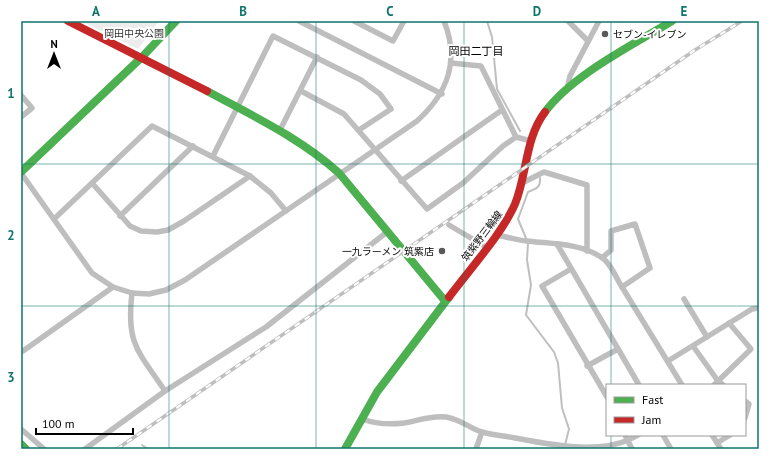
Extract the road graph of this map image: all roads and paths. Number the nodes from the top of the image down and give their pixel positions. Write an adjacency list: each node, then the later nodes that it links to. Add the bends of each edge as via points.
1 (68, 21): 11 (street)
2 (176, 21): 11 (street)
3 (299, 21): 16 (street)
4 (354, 21): 5 (street, via 393,41)
5 (404, 21)
6 (444, 21): 13 (street, via 449,38)
7 (568, 21): 10 (street)
8 (599, 21): 10 (street)
9 (672, 21): 14 (street, 筑紫野三輪線)
10 (588, 41): 14 (street, via 570,76)
11 (142, 56): 18 (street); 28 (street)
12 (317, 57): 15 (street); 18 (street, via 273,36); 22 (street, via 361,80 380,94 391,109)
13 (451, 63): 16 (street); 19 (street, via 480,66)
14 (566, 91): 24 (street, 筑紫野三輪線, via 540,117)
15 (301, 92): 21 (street); 22 (street, via 344,114)
16 (442, 94): 26 (street, via 417,121)
17 (21, 95): 20 (street, via 32,108)
18 (236, 107): 21 (street); 27 (street)
19 (502, 110): 23 (street); 31 (street)
20 (21, 116)
21 (280, 130): 29 (street, via 307,146)
22 (359, 130): 26 (street)
23 (516, 137): 24 (street); 31 (street, via 427,209)
24 (531, 141): 33 (street, 筑紫野三輪線)
25 (192, 146): 27 (street); 32 (street, via 152,126); 35 (street)
26 (376, 148): 29 (street); 31 (street)
27 (213, 156): 30 (street)
28 (21, 172): 36 (street)
29 (339, 173): 34 (street); 38 (street)
30 (250, 176): 34 (street, via 271,193); 35 (street, via 168,230 141,231 130,226)
31 (401, 181)
32 (92, 183): 35 (street); 36 (street)
33 (522, 184): 39 (street, 筑紫野三輪線, via 509,217); 42 (street, via 544,172 587,185)
34 (286, 211): 47 (street, via 185,280 166,290 149,294)
35 (120, 216)
36 (54, 219): 45 (street, via 92,273)
37 (449, 225): 41 (street)
38 (387, 232): 49 (street); 61 (street, via 266,327)
39 (497, 235): 40 (street); 41 (street, 筑紫野三輪線)
40 (557, 244): 42 (street); 44 (street)
41 (486, 247): 49 (street, 筑紫野三輪線)
42 (588, 251): 43 (street)
43 (602, 258): 46 (street); 46 (street, via 611,250 611,231 634,224 650,268)
44 (571, 269): 54 (street); 57 (street, via 542,286)
45 (113, 287): 47 (street); 55 (street)
46 (622, 287): 56 (street)
47 (132, 293): 61 (street, via 130,326 135,347)
48 (684, 299): 52 (street)
49 (445, 301): 65 (street, 筑紫野三輪線, via 377,392)
50 (759, 308): 51 (street)
51 (729, 323): 52 (street); 60 (street, via 751,349)
52 (706, 337): 53 (street)
53 (693, 346): 56 (street); 60 (street)
54 (618, 349): 57 (street); 58 (street)
55 (23, 351)
56 (668, 361): 59 (street)
57 (588, 366): 62 (street)
58 (638, 384)
59 (681, 384)
60 (718, 384)
61 (166, 391): 79 (street)
62 (606, 396)
63 (746, 402): 64 (street, via 749,404)
64 (746, 414)
65 (362, 419): 67 (street, via 378,424 444,417 463,421); 80 (street, 筑紫野三輪線)
66 (21, 429): 78 (street)
67 (482, 432): 76 (street, via 555,445); 81 (street)
68 (626, 436): 73 (street)
69 (636, 436): 73 (street)
70 (664, 436): 83 (street)
71 (713, 436): 74 (street)
72 (728, 436): 74 (street)
73 (628, 441): 76 (street); 82 (street)
74 (717, 443): 84 (street)
75 (21, 444): 77 (street)
76 (589, 448)
77 (26, 449)
78 (44, 449)
79 (85, 449)
80 (345, 449)
81 (476, 449)
82 (632, 449)
83 (671, 449)
84 (721, 449)

